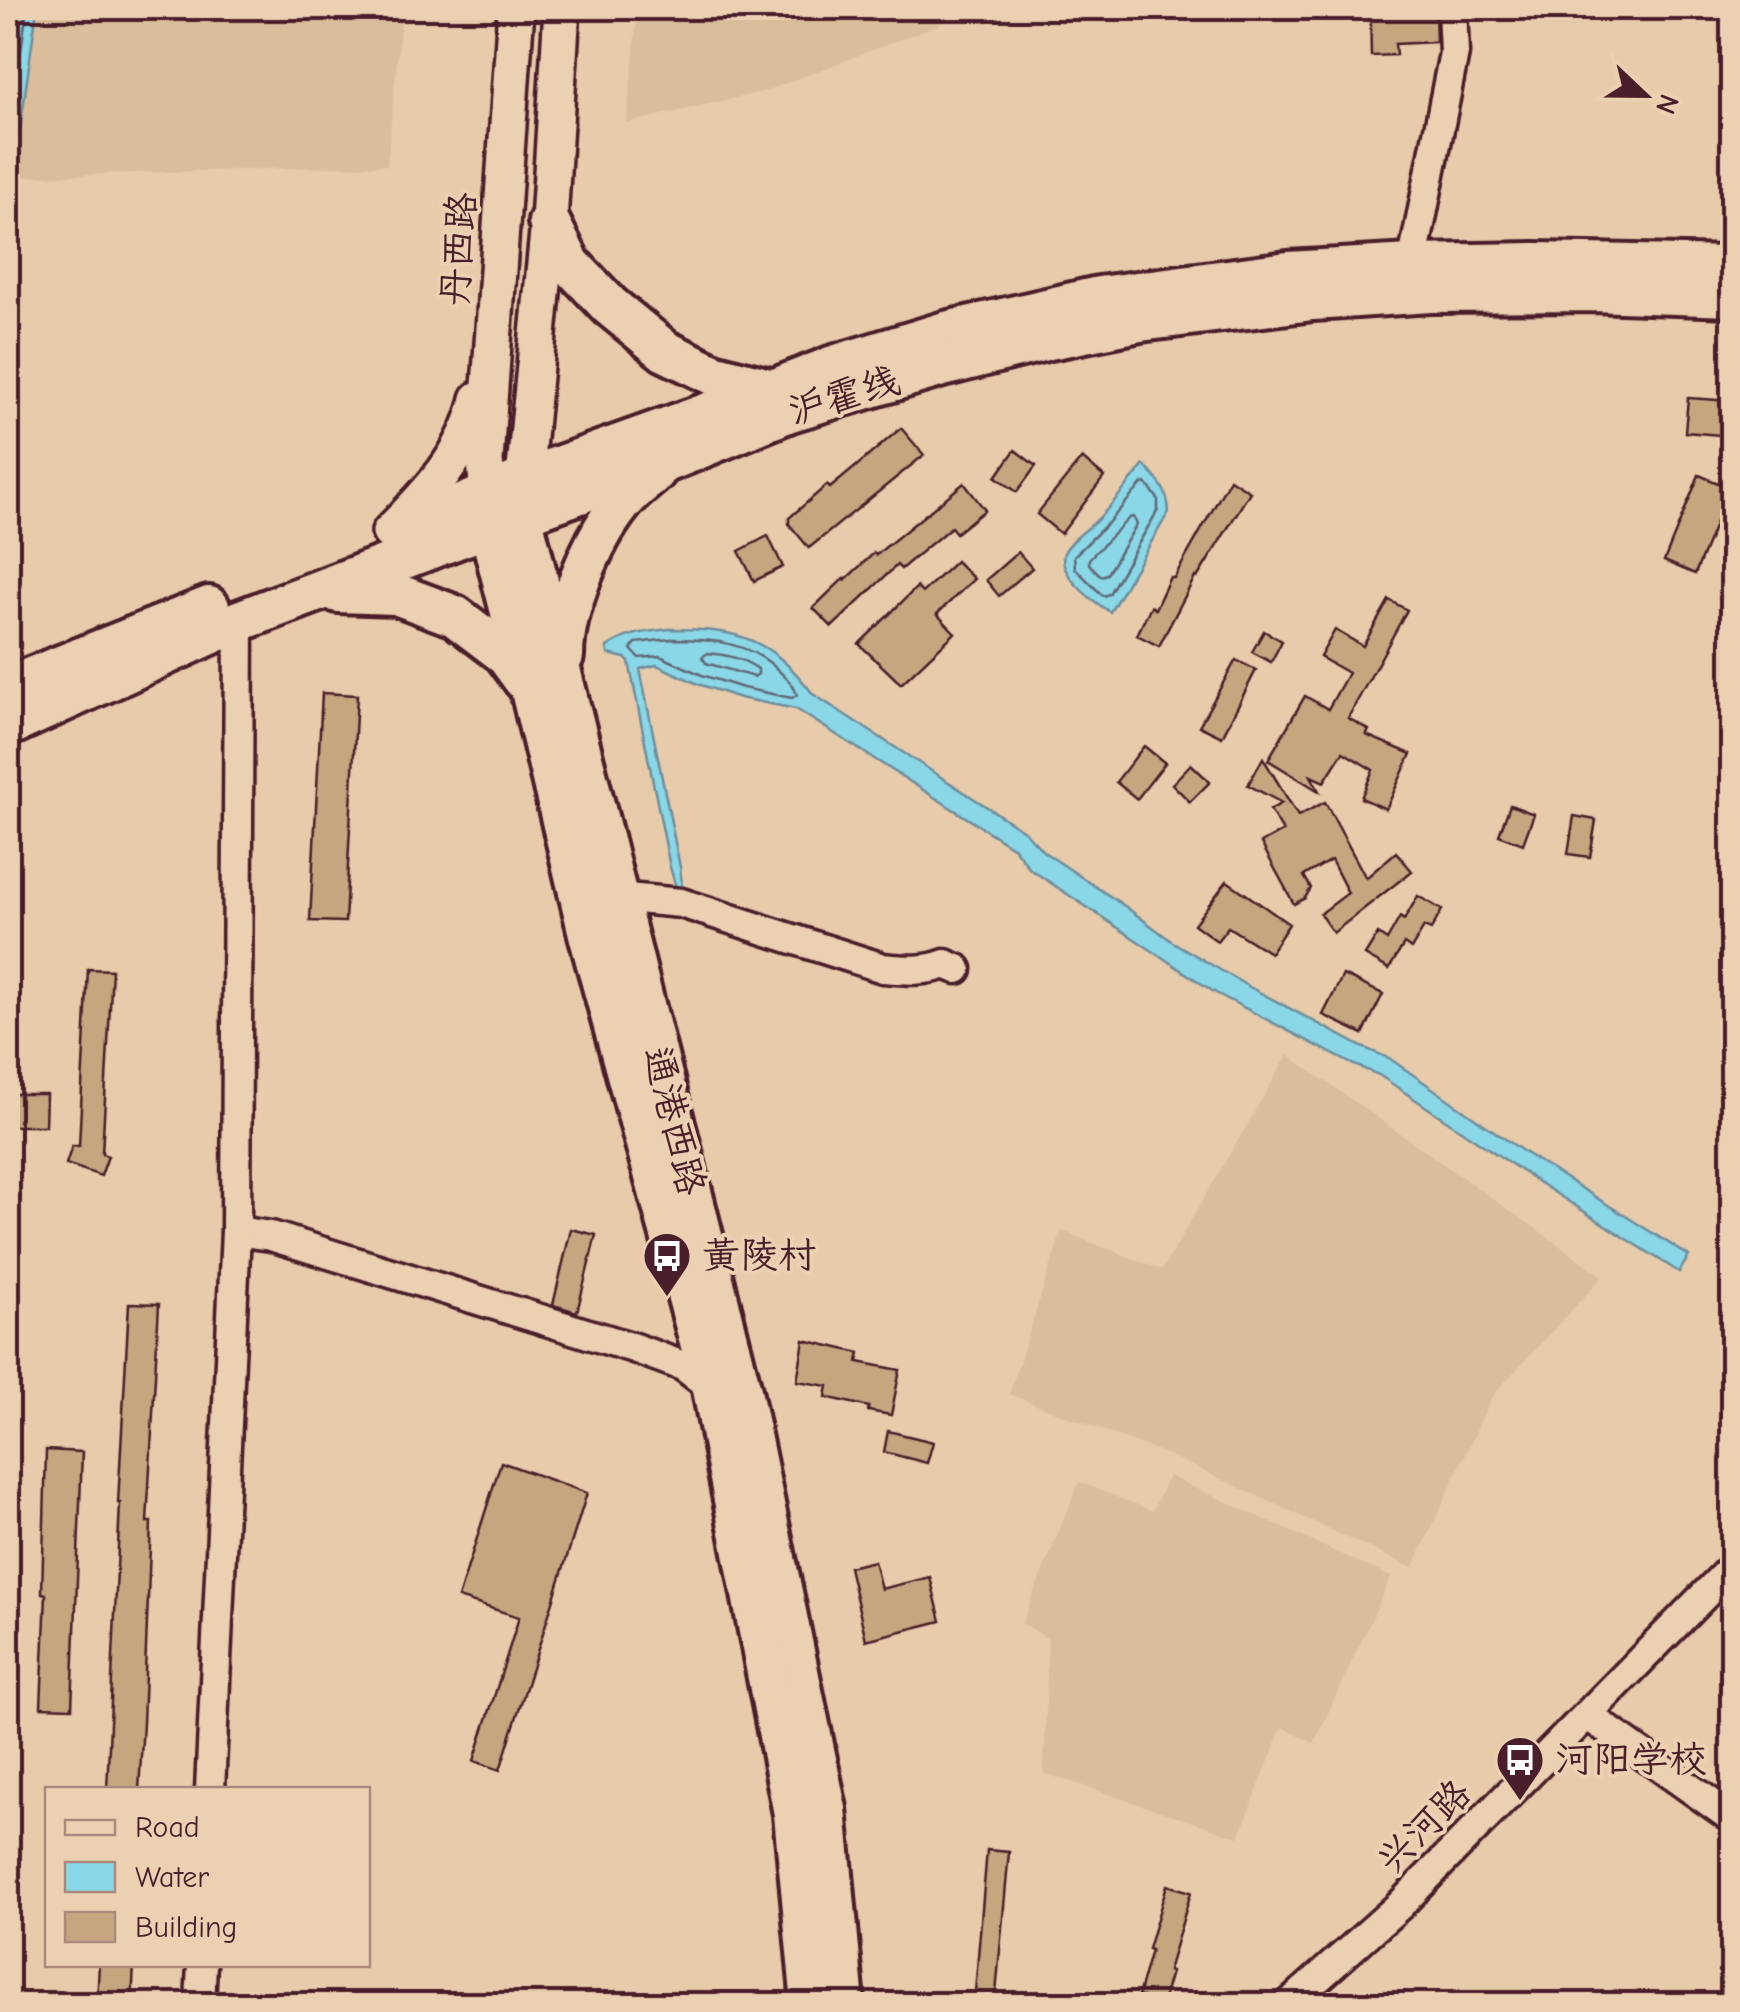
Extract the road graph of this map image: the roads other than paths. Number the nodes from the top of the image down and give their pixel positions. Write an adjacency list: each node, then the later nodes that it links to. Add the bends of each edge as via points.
1 (516, 8): 8 (main road, 丹西路)
2 (562, 8): 4 (main road)
3 (1452, 8): 5 (street, via 1454,53)
4 (550, 222): 9 (highway, via 570,264 665,351 713,374); 11 (main road)
5 (1412, 265): 6 (highway, 沪霍线); 9 (highway, 沪霍线, via 1288,272 1098,297 946,332)
6 (1732, 267)
7 (1732, 296): 10 (highway, 沪霍线, via 1430,292 1140,321 942,366 790,411)
8 (497, 315): 11 (main road, 丹西路, via 485,460); 12 (main road, via 474,418 446,471)
9 (773, 390): 11 (highway, 沪霍线)
10 (668, 460): 11 (highway, 沪霍线); 16 (highway, via 606,525)
11 (506, 503): 12 (highway, 沪霍线); 13 (highway, 沪霍线); 16 (highway, 通港西路)
12 (384, 538): 15 (highway, 沪霍线)
13 (318, 592): 14 (highway, 沪霍线); 16 (highway, via 396,594 455,616)
14 (239, 621): 17 (highway, 沪霍线); 20 (street)
15 (8, 687)
16 (548, 688): 18 (highway, 通港西路); 21 (highway, 通港西路, via 590,938)
17 (8, 726)
18 (616, 896): 19 (street, via 681,903 884,968); 29 (highway, 通港西路, via 741,1390 826,1810)
19 (958, 969)
20 (236, 1231): 21 (street, via 271,1236 634,1348 683,1366); 24 (street)
21 (713, 1389): 28 (highway, 通港西路, via 794,1814)
22 (1732, 1567): 23 (street, 兴河路)
23 (1587, 1715): 25 (street); 30 (street, 兴河路, via 1399,1906)
24 (210, 1787)
25 (1732, 1818)
26 (202, 1967): 27 (street)
27 (200, 2004)
28 (812, 2004)
29 (844, 2004)
30 (1289, 2004)

